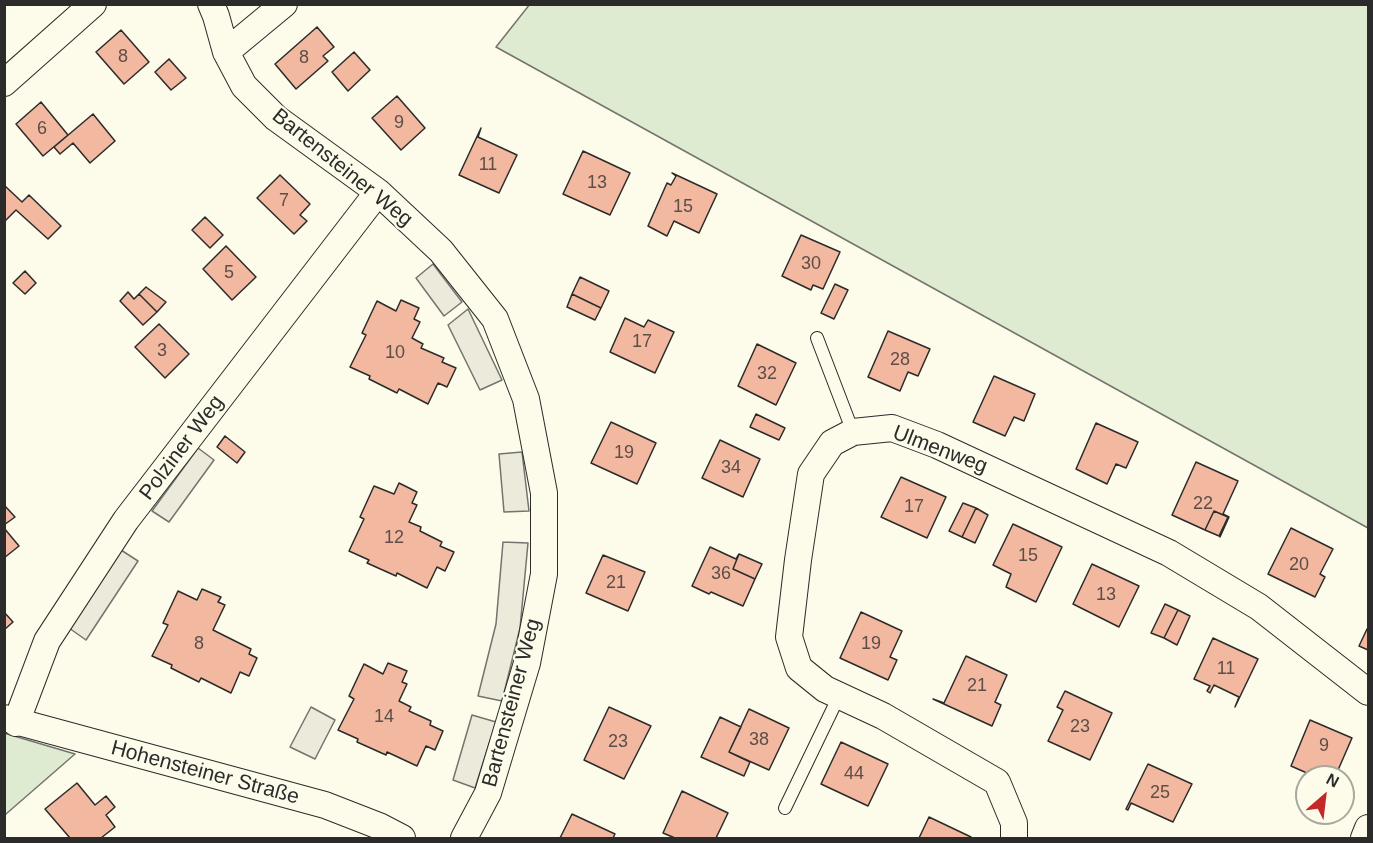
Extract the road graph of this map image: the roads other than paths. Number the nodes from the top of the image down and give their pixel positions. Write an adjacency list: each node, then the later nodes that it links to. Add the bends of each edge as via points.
1 (93, 4): 5 (street)
2 (211, 4): 4 (street, Bartensteiner Weg)
3 (284, 4): 4 (street)
4 (226, 52): 6 (street, Bartensteiner Weg, via 244,86 276,118)
5 (4, 83)
6 (378, 192): 11 (street, Polziner Weg, via 126,520 47,641); 15 (street, Bartensteiner Weg, via 441,251 495,319 526,399 544,493 544,574 527,663 488,793)
7 (817, 338): 8 (lane)
8 (853, 432): 9 (street, Ulmenweg, via 892,428 928,441 1169,553 1259,607); 10 (street, Ulmenweg, via 832,443 811,474 789,638 799,669)
9 (1368, 692)
10 (839, 696): 12 (lane); 16 (street, Ulmenweg, via 883,716 997,782 1014,823)
11 (10, 720): 14 (street, Hohensteiner Straße, via 325,805)
12 (785, 808)
13 (1368, 828): 17 (street)
14 (402, 838)
15 (465, 838)
16 (1014, 838)
17 (1364, 838)

